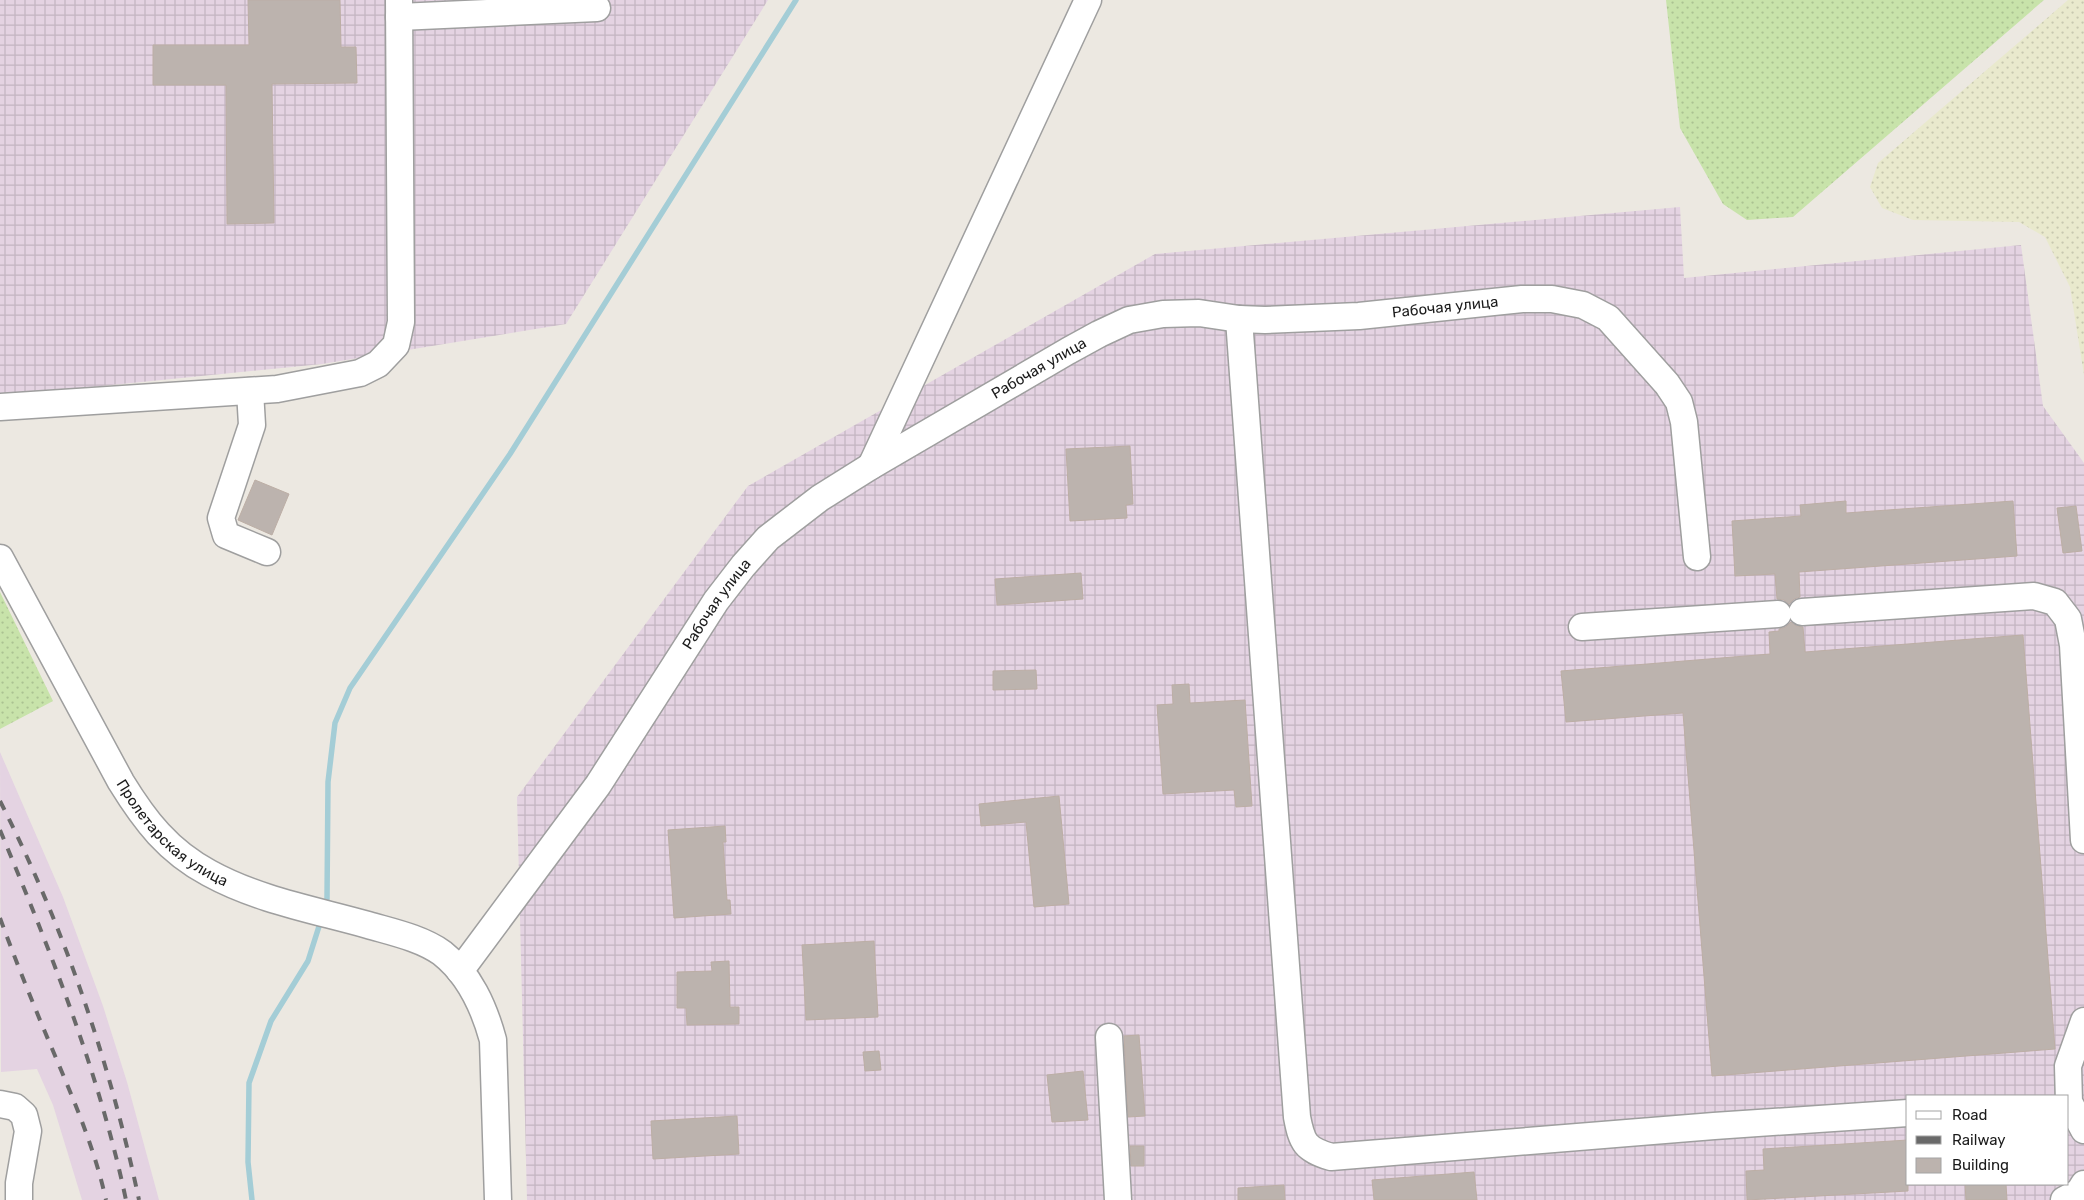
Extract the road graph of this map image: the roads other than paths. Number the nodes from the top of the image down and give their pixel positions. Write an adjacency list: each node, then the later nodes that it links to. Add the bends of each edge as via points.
1 (1088, 0): 7 (street)
2 (597, 8): 3 (street)
3 (399, 9): 5 (street, via 401,322 396,345 378,364 360,373)
4 (1239, 319): 7 (street, Рабочая улица, via 1199,313 1163,314 1129,320 1068,351); 9 (street, Рабочая улица, via 1359,316 1522,300 1552,299 1583,305 1608,318 1680,402); 19 (street, via 1296,1116 1301,1137 1314,1152 1332,1157)
5 (250, 391): 6 (street); 8 (street, via 252,425 221,518 226,535)
6 (0, 407)
7 (871, 466): 13 (street, Рабочая улица, via 820,498 768,538 743,566 716,601 598,785)
8 (266, 552)
9 (1697, 557)
10 (0, 558): 13 (street, Пролетарская улица, via 121,782 163,841 209,873 234,885 412,938 441,953)
11 (1582, 627): 12 (street, via 2034,596 2055,602 2068,618 2073,645)
12 (2084, 840)
13 (460, 971): 23 (street, Пролетарская улица, via 487,1017 493,1040)
14 (2084, 1021): 16 (street, via 2068,1066)
15 (1109, 1037): 24 (street)
16 (2068, 1095)
17 (0, 1104): 22 (street, via 15,1107 24,1115 28,1131)
18 (2069, 1104): 20 (street)
19 (1906, 1113)
20 (2084, 1130)
21 (2084, 1184): 25 (street, via 2079,1192)
22 (19, 1200)
23 (498, 1200)
24 (1118, 1200)
25 (2064, 1200)

